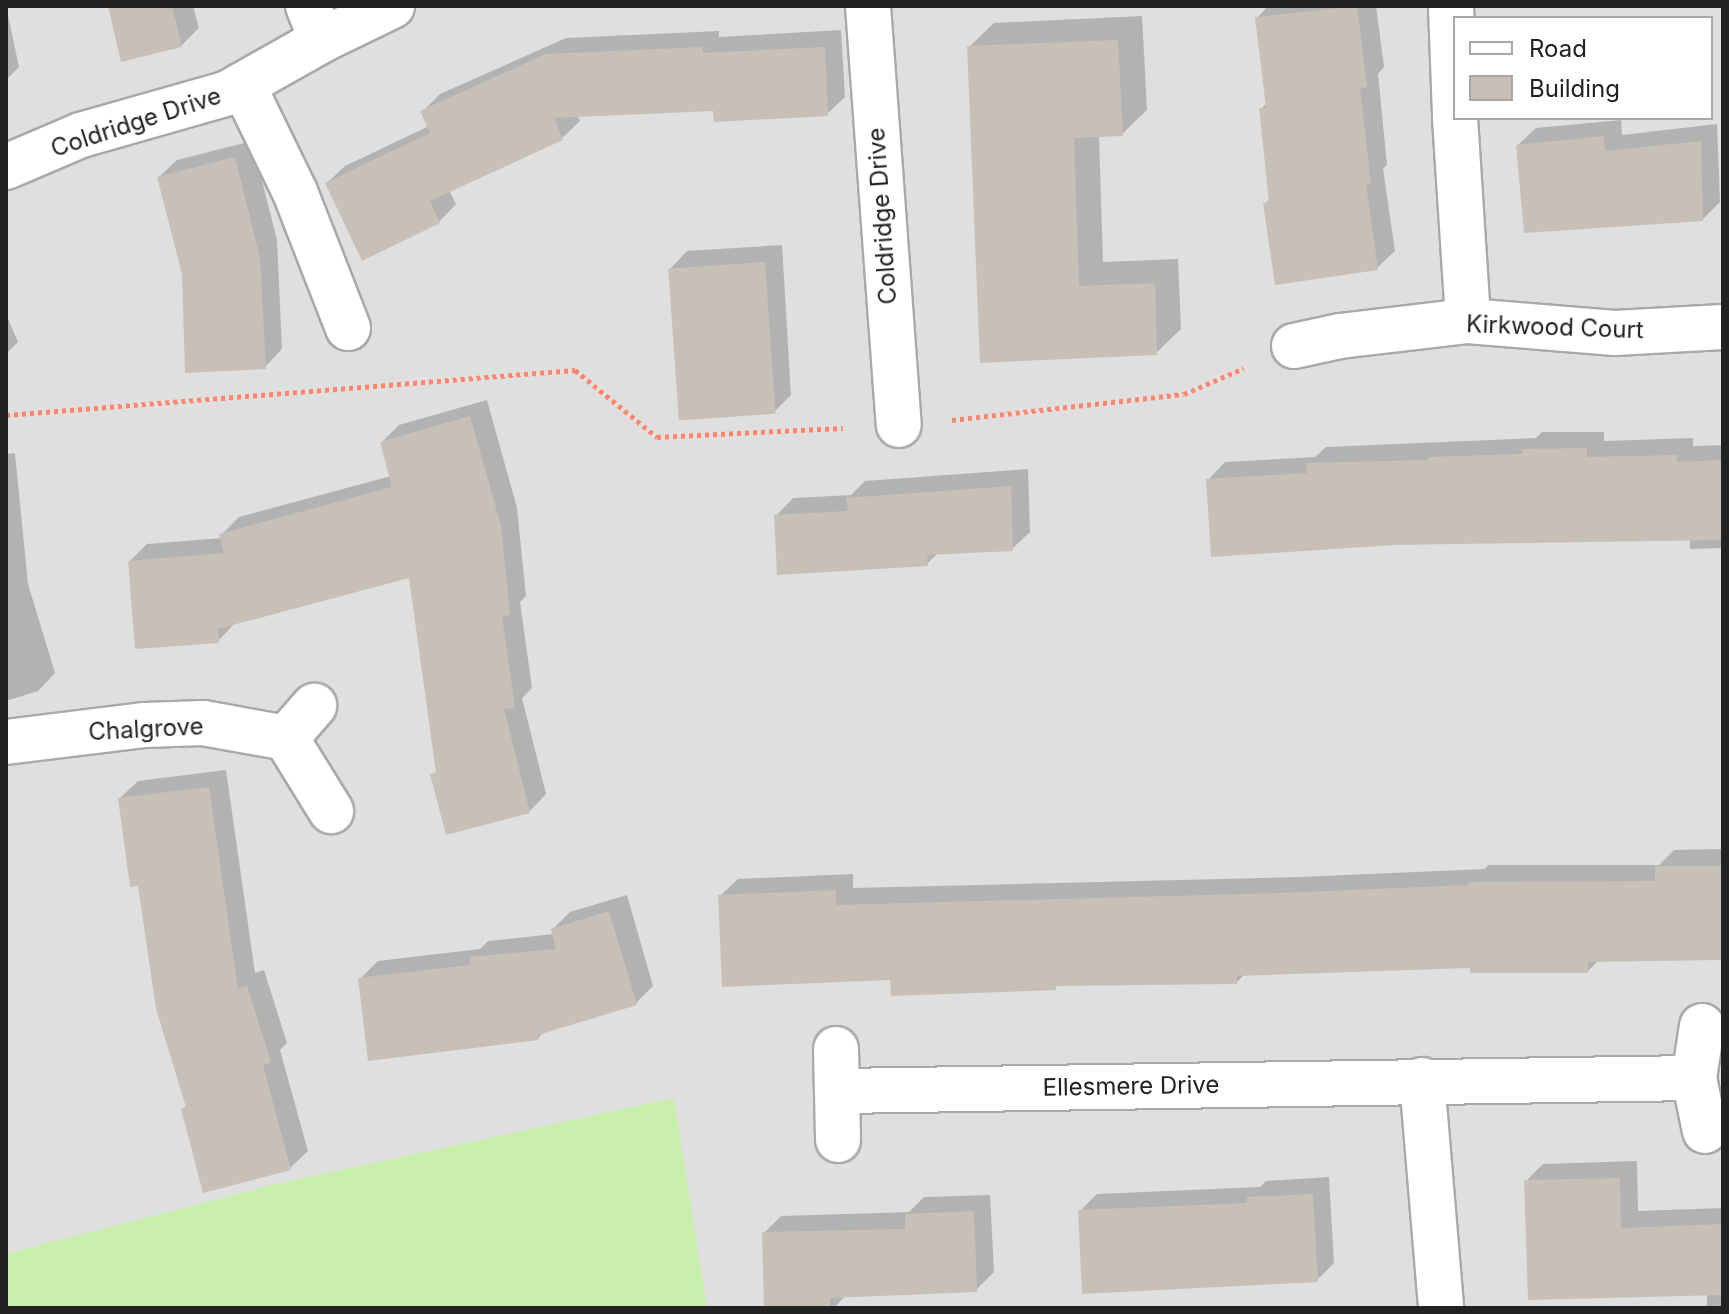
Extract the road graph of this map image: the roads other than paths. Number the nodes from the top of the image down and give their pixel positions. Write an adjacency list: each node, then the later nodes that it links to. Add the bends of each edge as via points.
1 (392, 6): 4 (street, Coldridge Drive)
2 (868, 6): 13 (street, Coldridge Drive)
3 (1451, 6): 5 (street)
4 (315, 23): 6 (street, Coldridge Drive)
5 (1453, 61)
6 (243, 85): 8 (street, Coldridge Drive, via 81,135); 11 (street, via 295,192)
7 (1455, 120): 9 (street)
8 (6, 167)
9 (1468, 321): 10 (street, Kirkwood Court, via 1615,333); 12 (street, Kirkwood Court)
10 (1723, 327)
11 (348, 328)
12 (1294, 346)
13 (899, 425)
14 (314, 706): 15 (street)
15 (286, 738): 16 (street, Chalgrove, via 203,723); 17 (street)
16 (6, 742)
17 (331, 811)
18 (1702, 1026): 19 (street)
19 (1694, 1078): 20 (street, Ellesmere Drive); 21 (street)
20 (1422, 1080): 22 (street, Ellesmere Drive, via 837,1070); 23 (street)
21 (1705, 1131)
22 (838, 1140)
23 (1441, 1308)

